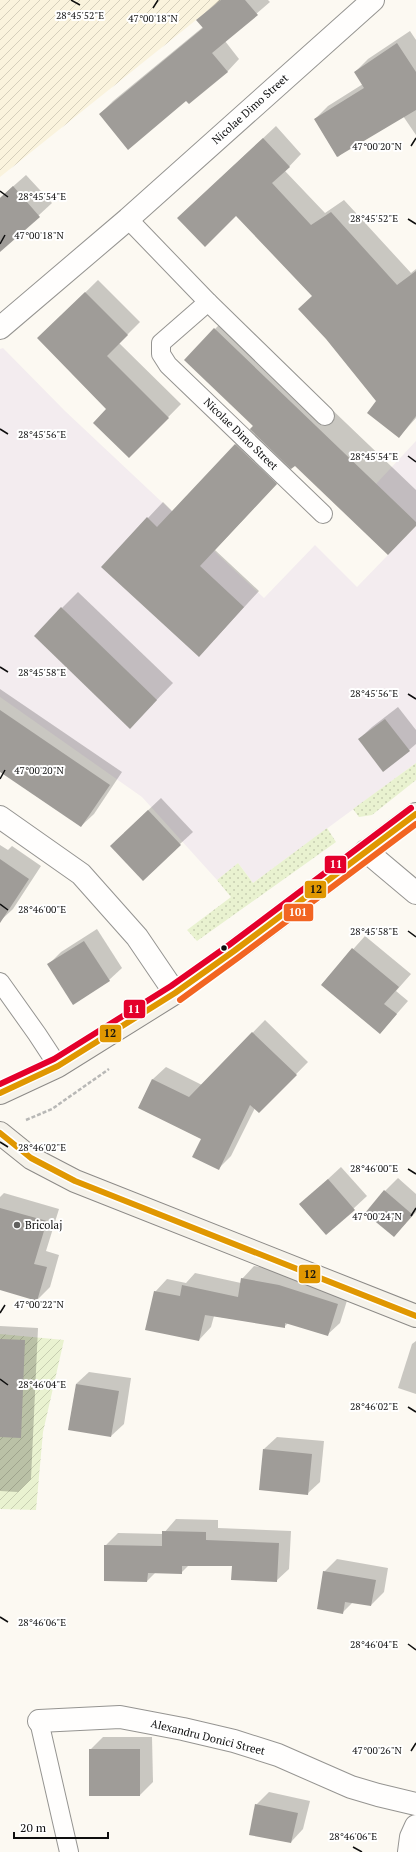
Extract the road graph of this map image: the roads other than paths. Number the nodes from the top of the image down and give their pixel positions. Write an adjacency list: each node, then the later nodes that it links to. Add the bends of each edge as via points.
1 (373, 0): 2 (street, Nicolae Dimo Street)
2 (128, 219): 3 (lane); 4 (street, Nicolae Dimo Street)
3 (208, 302): 5 (lane); 6 (lane, Nicolae Dimo Street, via 161,342 161,354 168,364)
4 (0, 328)
5 (325, 416)
6 (323, 514)
7 (416, 814): 9 (street)
8 (0, 817): 12 (street, via 81,874 137,937)
9 (366, 851): 10 (street); 12 (street)
10 (416, 893)
11 (0, 982): 13 (lane)
12 (175, 993): 13 (street)
13 (58, 1066): 14 (street)
14 (0, 1093)
15 (0, 1133): 16 (street, via 31,1158 75,1181)
16 (416, 1316)
17 (39, 1721): 18 (street, Alexandru Donici Street, via 120,1717 184,1729 278,1755 351,1787); 20 (lane)
18 (416, 1804)
19 (416, 1826): 21 (street)
20 (69, 1852)
21 (409, 1852)

